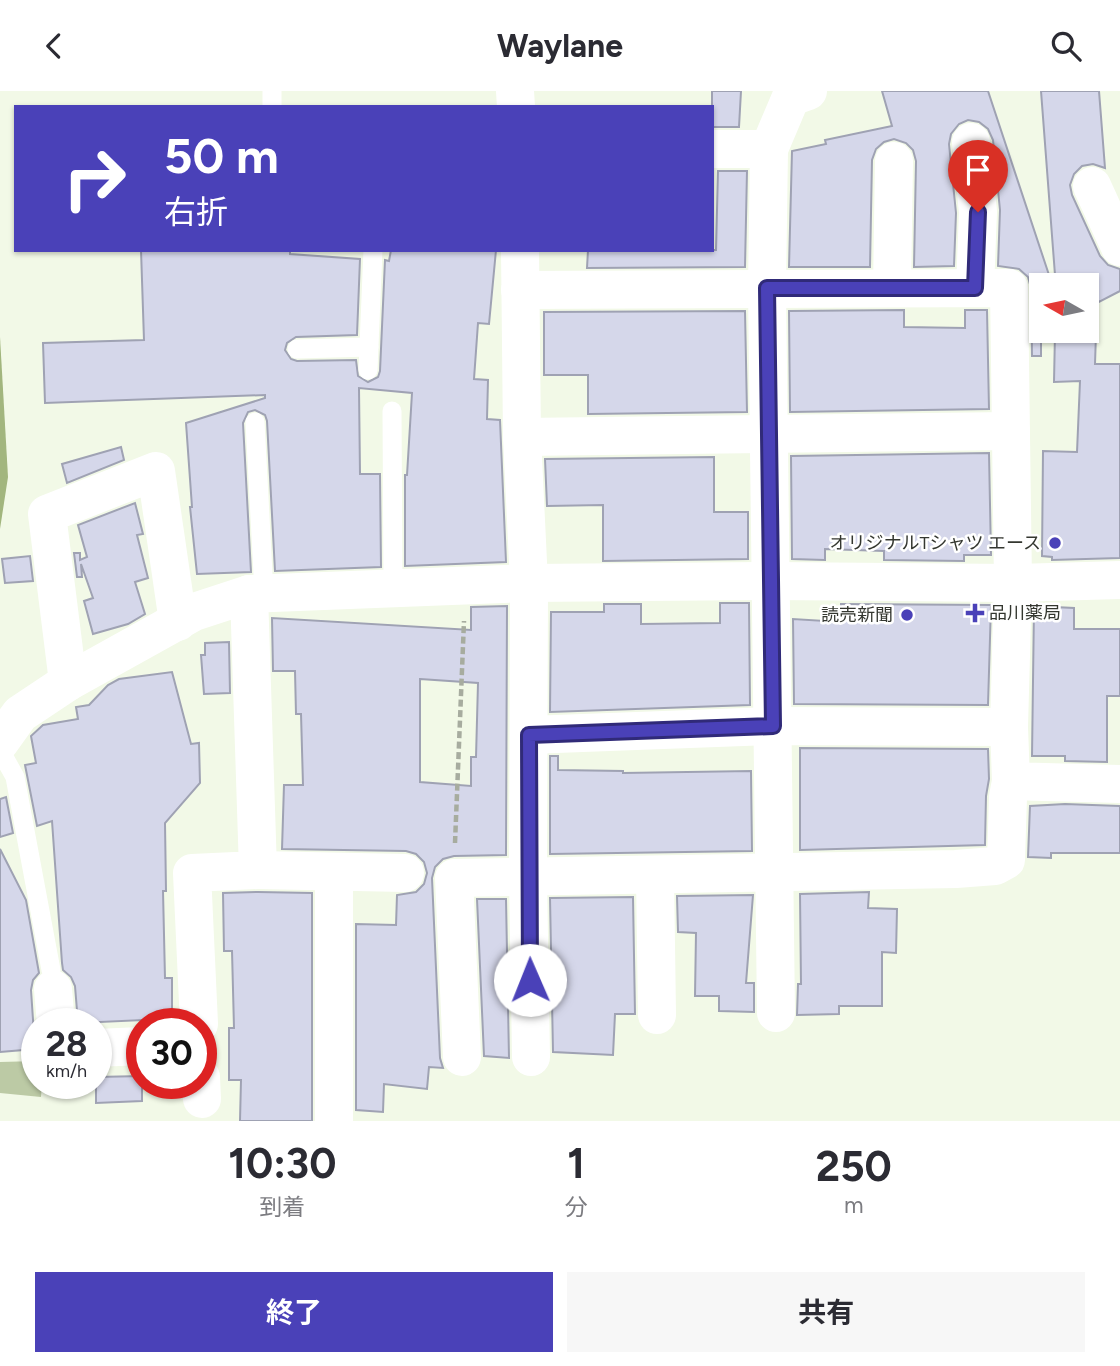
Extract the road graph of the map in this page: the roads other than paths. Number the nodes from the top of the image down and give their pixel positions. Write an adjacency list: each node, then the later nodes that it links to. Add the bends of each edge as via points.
1 (808, 91): 4 (street, via 791,97)
2 (971, 142): 12 (street, via 978,212)
3 (714, 149): 4 (street)
4 (769, 149): 10 (street)
5 (894, 161): 11 (street)
6 (1092, 186): 7 (street)
7 (1120, 247)
8 (373, 252): 14 (lane)
9 (520, 252): 13 (street)
10 (767, 288): 11 (street); 13 (street); 20 (street)
11 (892, 288): 12 (street)
12 (975, 288): 19 (street, via 1009,288)
13 (520, 290): 21 (street)
14 (369, 347): 15 (lane); 16 (lane)
15 (297, 349)
16 (368, 370)
17 (392, 411): 26 (lane)
18 (256, 422): 27 (lane)
19 (1011, 431): 20 (street); 25 (street)
20 (770, 435): 21 (street); 23 (street)
21 (522, 437): 24 (street)
22 (1120, 580): 25 (street)
23 (770, 581): 24 (street); 25 (street); 30 (street)
24 (529, 583): 26 (street); 32 (street)
25 (1013, 583): 31 (street)
26 (393, 588): 27 (street)
27 (257, 593): 28 (street); 37 (street)
28 (178, 621): 29 (street); 29 (street, via 156,471 47,514)
29 (68, 682): 33 (street, via 20,714)
30 (773, 726): 31 (street); 32 (street); 40 (street)
31 (1009, 727): 35 (street)
32 (529, 735): 42 (street)
33 (0, 742)
34 (0, 750): 43 (lane, via 15,777)
35 (1011, 781): 36 (street); 40 (street, via 1006,860 995,866)
36 (1120, 784)
37 (258, 870): 38 (street); 44 (street, via 192,873)
38 (334, 872): 39 (street); 49 (street)
39 (405, 873)
40 (774, 873): 41 (street); 45 (street)
41 (655, 875): 42 (street); 46 (street)
42 (528, 878): 47 (street, via 454,878); 48 (street)
43 (53, 994)
44 (198, 1008)
45 (776, 1013)
46 (657, 1015)
47 (462, 1057)
48 (531, 1057)
49 (334, 1120)

